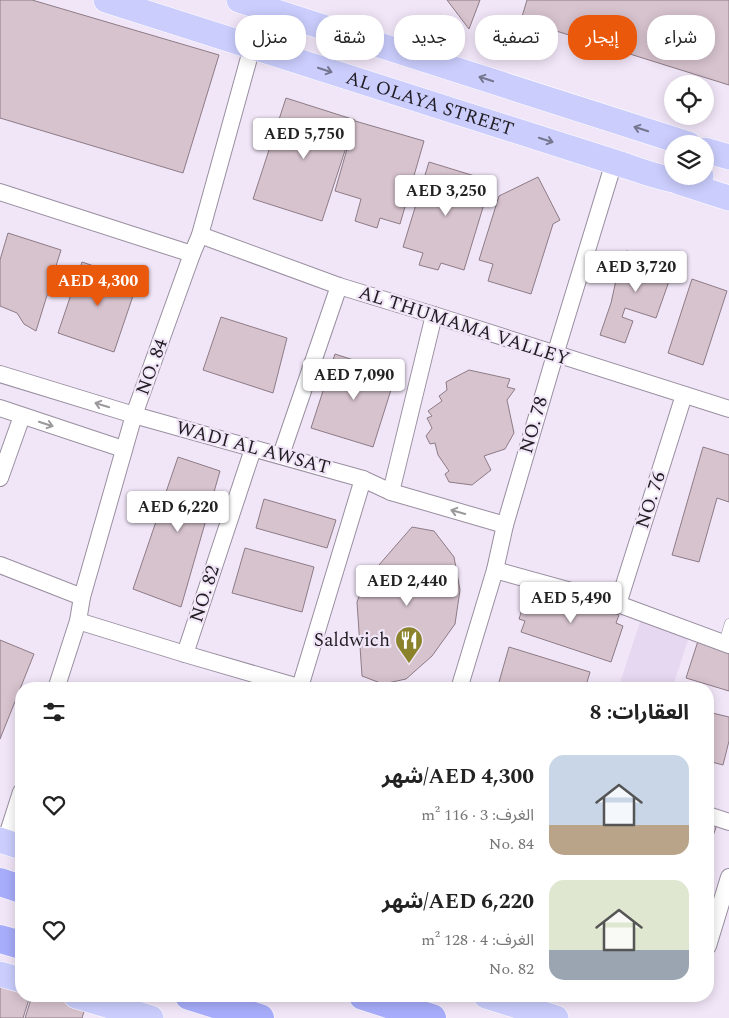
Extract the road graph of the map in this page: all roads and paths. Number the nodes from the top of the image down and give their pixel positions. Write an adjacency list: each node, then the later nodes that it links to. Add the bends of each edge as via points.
1 (106, 0): 3 (main road, AL OLAYA STREET)
2 (239, 0): 6 (main road, one-way to 2)
3 (235, 42)
4 (248, 60): 14 (street, NO. 84)
5 (293, 60): 9 (main road, AL OLAYA STREET, one-way to 9)
6 (664, 136)
7 (714, 153): 8 (main road)
8 (729, 157)
9 (614, 162): 10 (main road, AL OLAYA STREET); 18 (street, NO. 78)
10 (664, 177)
11 (689, 185): 13 (main road, AL OLAYA STREET)
12 (0, 192): 15 (street)
13 (729, 198)
14 (200, 236): 15 (street, NO. 84); 16 (street, AL THUMAMA VALLEY)
15 (192, 254): 24 (street, NO. 84)
16 (339, 286): 17 (street, AL THUMAMA VALLEY); 27 (street)
17 (434, 314): 18 (street, AL THUMAMA VALLEY); 30 (street)
18 (555, 355): 20 (street, AL THUMAMA VALLEY); 31 (street, NO. 78)
19 (0, 374): 24 (street, WADI AL AWSAT, one-way to 19)
20 (684, 395): 22 (street, AL THUMAMA VALLEY); 35 (street, NO. 76)
21 (0, 408): 23 (street)
22 (729, 409)
23 (22, 416): 25 (street, one-way to 25); 28 (street)
24 (134, 416): 25 (street, NO. 84); 26 (street, WADI AL AWSAT)
25 (123, 449): 34 (street, NO. 84)
26 (253, 449): 27 (street, WADI AL AWSAT); 39 (street, NO. 82)
27 (280, 455): 29 (street, WADI AL AWSAT)
28 (0, 478)
29 (363, 479): 30 (street, WADI AL AWSAT); 42 (street)
30 (390, 492): 31 (street, WADI AL AWSAT, one-way to 30)
31 (505, 525): 33 (street, NO. 78)
32 (0, 565): 34 (street)
33 (495, 570): 35 (street); 43 (street, NO. 78)
34 (82, 597): 36 (street, NO. 84)
35 (618, 604): 38 (street)
36 (78, 621): 39 (street); 40 (street, NO. 84)
37 (729, 623): 38 (lane)
38 (726, 644)
39 (184, 654): 41 (street)
40 (58, 682)
41 (281, 682)
42 (304, 682)
43 (461, 682)
44 (714, 817): 46 (street)
45 (15, 818): 47 (street)
46 (729, 822)
47 (9, 843)
48 (729, 877): 51 (street)
49 (0, 882): 50 (highway)
50 (15, 887)
51 (714, 926)
52 (0, 938): 53 (highway)
53 (15, 943)
54 (0, 974): 55 (main road)
55 (15, 978)
56 (96, 1002): 60 (main road)
57 (208, 1002): 61 (highway)
58 (382, 1002): 62 (highway)
59 (513, 1002): 63 (main road)
60 (151, 1018)
61 (260, 1018)
62 (432, 1018)
63 (556, 1018)

